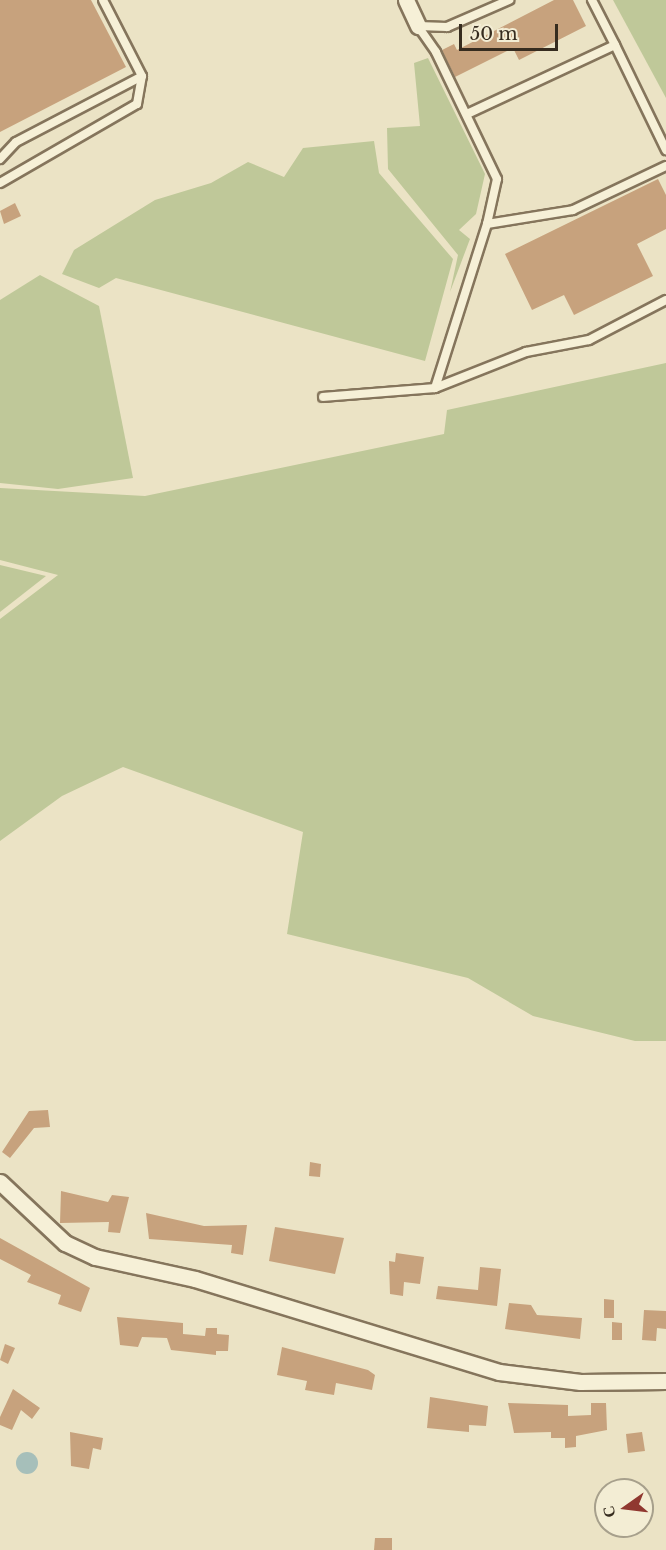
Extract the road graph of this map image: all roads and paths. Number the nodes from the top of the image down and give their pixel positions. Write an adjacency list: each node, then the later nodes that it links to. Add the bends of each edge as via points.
1 (103, 0): 7 (lane)
2 (406, 0): 5 (street)
3 (509, 0): 5 (lane, via 447,27)
4 (592, 0): 6 (lane)
5 (418, 26): 8 (lane)
6 (615, 45): 8 (lane); 9 (lane)
7 (142, 76): 10 (lane, via 16,142); 12 (lane, via 137,104)
8 (467, 114): 13 (lane, via 496,179)
9 (666, 150)
10 (0, 159)
11 (666, 166): 13 (lane, via 573,210)
12 (0, 183)
13 (487, 224): 15 (lane)
14 (666, 300): 15 (lane, via 589,340 526,352)
15 (435, 388): 16 (lane)
16 (323, 397)
17 (0, 1182): 18 (street, via 65,1243 95,1257 195,1279 499,1372 580,1382)
18 (666, 1381)

